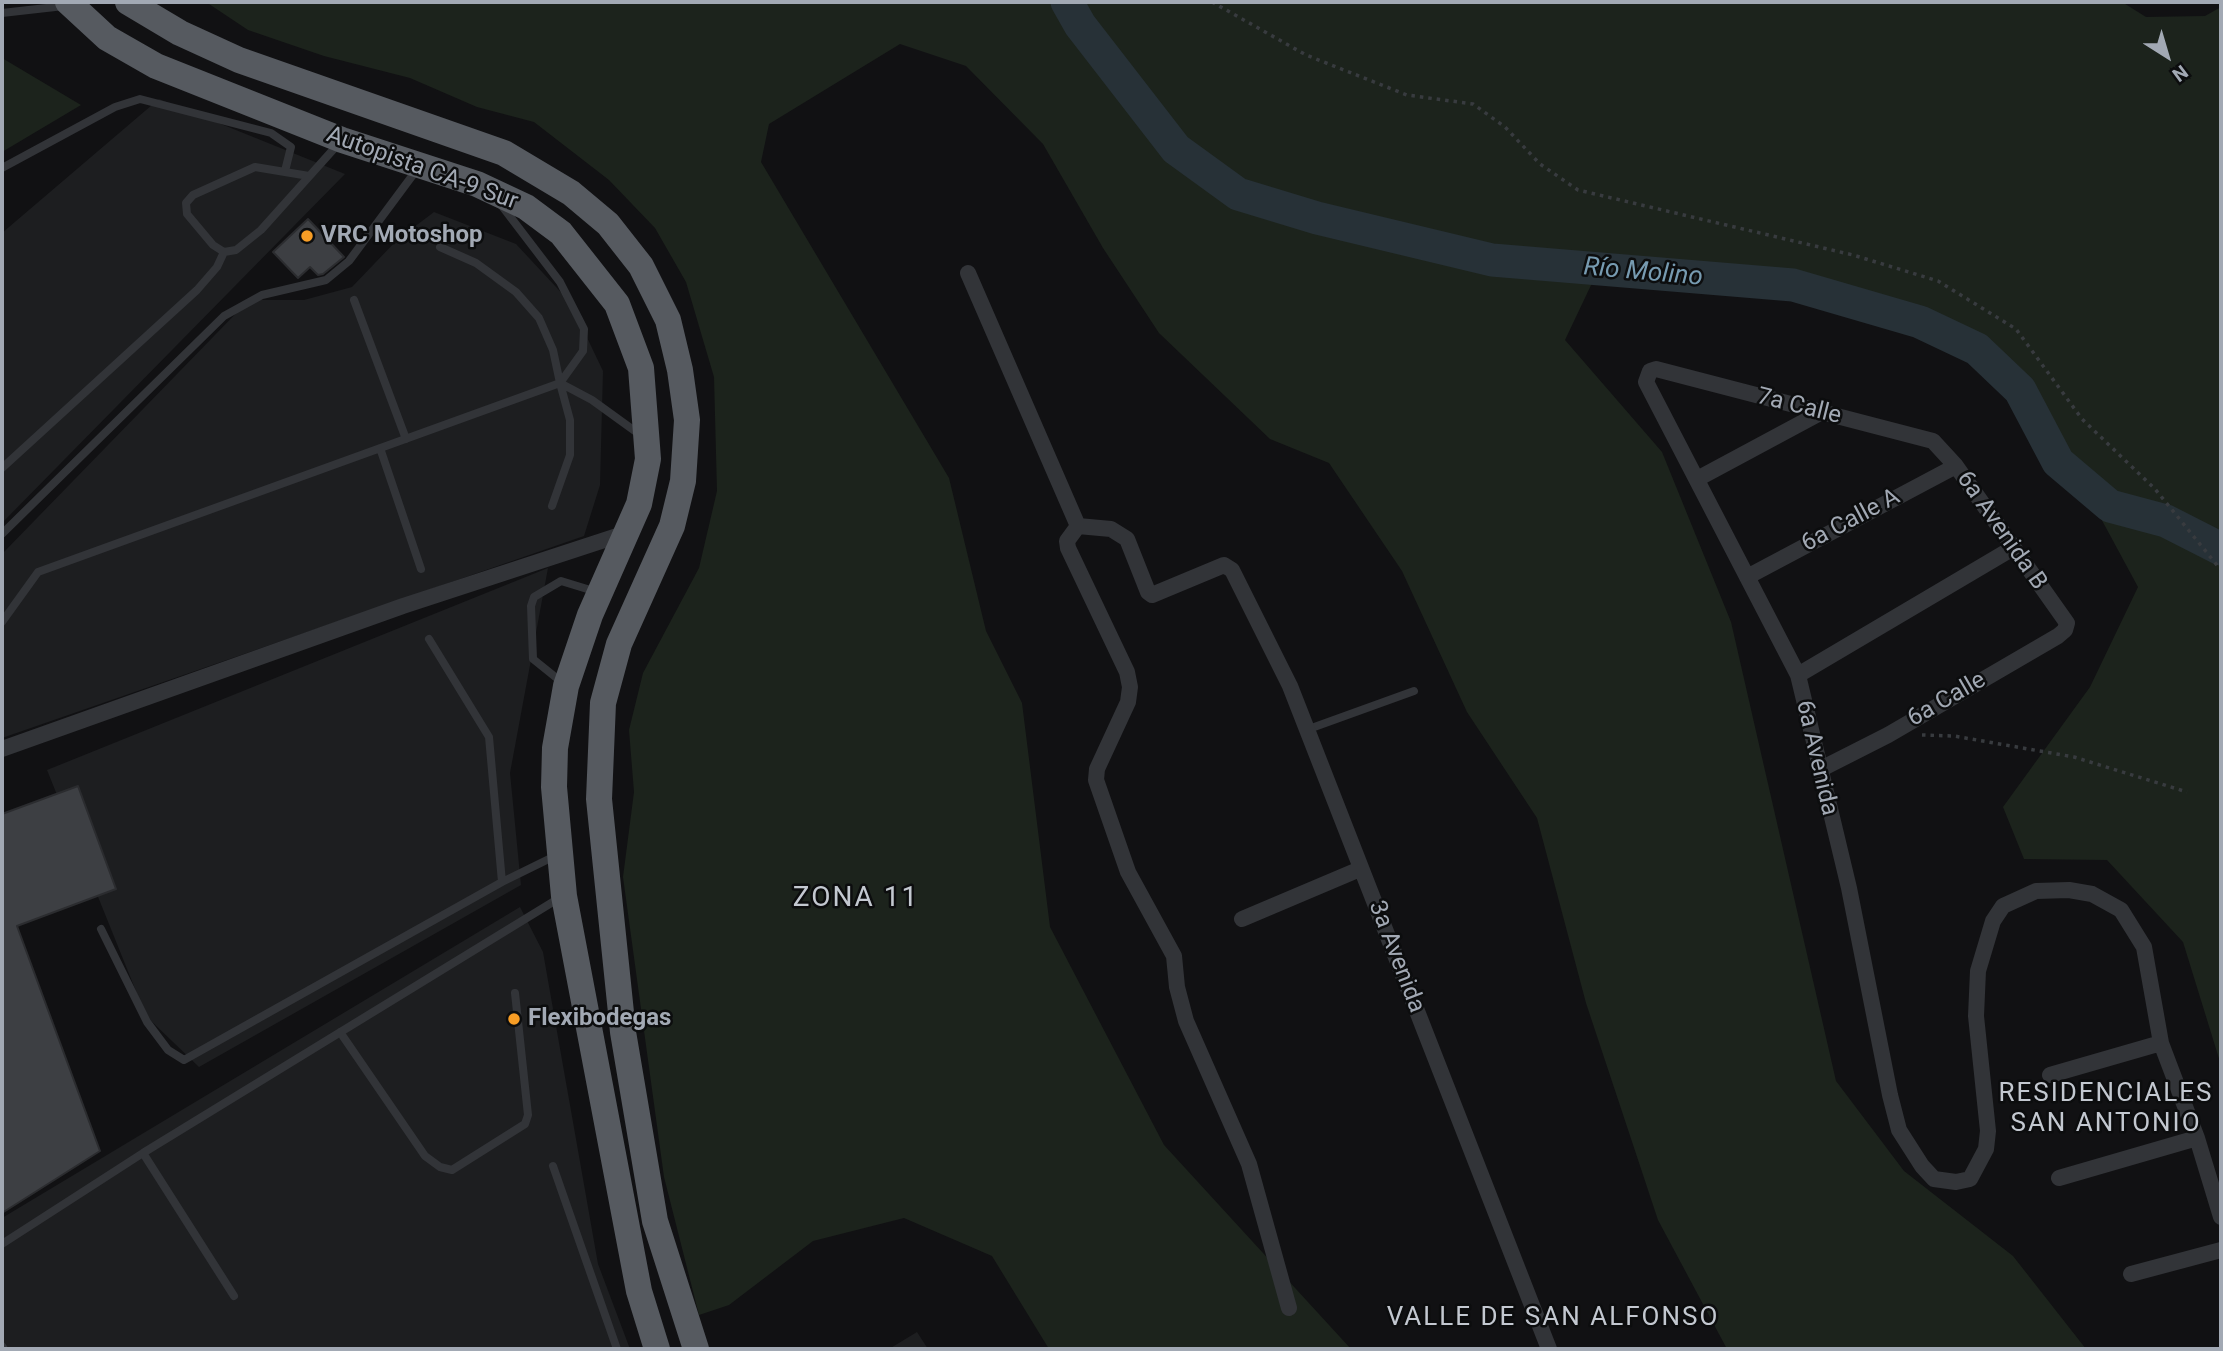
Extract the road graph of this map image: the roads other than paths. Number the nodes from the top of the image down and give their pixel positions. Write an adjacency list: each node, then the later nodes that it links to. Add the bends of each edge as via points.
1 (128, 2): 45 (highway, Autopista CA-9 Sur, via 239,60 504,153 571,193 608,224 640,266 668,320 687,420 683,481 672,526 619,644 603,703 599,799)
2 (70, 3): 3 (lane); 4 (highway, Autopista CA-9 Sur, via 107,38 156,66)
3 (2, 13)
4 (342, 140): 5 (highway, Autopista CA-9 Sur); 8 (lane)
5 (420, 166): 9 (highway, Autopista CA-9 Sur); 27 (lane, via 349,261 326,280 262,295 223,316)
6 (2, 168): 7 (lane, via 115,107 140,99 271,133 291,147)
7 (285, 171): 8 (lane); 11 (lane, via 255,167 193,195 186,203 187,214)
8 (309, 176): 11 (lane, via 261,230 236,250)
9 (493, 192): 15 (lane, via 560,282 584,329 583,351); 18 (highway, Autopista CA-9 Sur, via 526,207 561,233 617,304 642,368)
10 (440, 247): 15 (lane, via 476,263 516,292 539,318)
11 (224, 252): 22 (lane, via 197,290)
12 (968, 273): 25 (street)
13 (354, 300): 17 (lane)
14 (1665, 373): 16 (street, 7a Calle); 23 (street, 6a Avenida, via 1650,371 1646,382)
15 (560, 383): 17 (lane); 18 (lane); 24 (lane, via 570,420 570,455)
16 (1820, 413): 19 (street, 7a Calle); 23 (street)
17 (406, 439): 20 (lane)
18 (647, 440): 26 (highway, Autopista CA-9 Sur, via 639,504)
19 (1933, 442): 21 (street, 6a Avenida B)
20 (380, 448): 29 (lane); 32 (lane, via 38,572)
21 (1956, 466): 28 (street, 6a Avenida B); 30 (street, 6a Calle A)
22 (2, 468)
23 (1699, 478): 30 (street, 6a Avenida)
24 (552, 506)
25 (1078, 526): 38 (street, 3a Avenida, via 1111,529 1127,539 1152,595 1224,565 1232,570 1290,686); 61 (street, via 1067,541 1068,548 1130,687 1096,780 1128,872 1174,956 1186,1021 1249,1164)
26 (626, 533): 31 (highway, Autopista CA-9 Sur); 39 (street, via 403,606)
27 (2, 534)
28 (2013, 548): 33 (street, 6a Avenida B); 35 (street)
29 (421, 569)
30 (1746, 577): 35 (street, 6a Avenida)
31 (600, 593): 36 (highway, Autopista CA-9 Sur); 36 (lane, via 561,581 534,597 533,659)
32 (2, 622)
33 (2067, 623): 40 (street, 6a Calle, via 2058,636)
34 (429, 639): 43 (lane, via 489,737)
35 (1798, 675): 40 (street, 6a Avenida)
36 (566, 686): 41 (highway, Autopista CA-9 Sur, via 555,748)
37 (1414, 691): 38 (lane)
38 (1306, 730): 42 (street, 3a Avenida)
39 (2, 749)
40 (1821, 769): 50 (street, 6a Avenida, via 1899,1130 1934,1179 1970,1179 1986,1149 1976,1016 1978,971 1986,939 2003,906 2036,891 2069,890 2092,894 2121,910 2144,947)
41 (558, 855): 43 (lane); 44 (highway, Autopista CA-9 Sur)
42 (1360, 869): 46 (street); 65 (street, 3a Avenida)
43 (502, 883): 47 (lane, via 184,1060 168,1050 146,1023)
44 (564, 896): 45 (highway); 49 (lane); 63 (highway, Autopista CA-9 Sur, via 639,1291)
45 (607, 898): 64 (highway, Autopista CA-9 Sur, via 654,1221)
46 (1242, 919)
47 (101, 929)
48 (515, 993): 49 (lane, via 528,1115 525,1124 452,1170 425,1157)
49 (340, 1032): 53 (lane)
50 (2161, 1043): 51 (street); 52 (street)
51 (2050, 1075)
52 (2197, 1138): 55 (street); 56 (street)
53 (143, 1153): 57 (lane); 60 (lane)
54 (553, 1167): 62 (lane)
55 (2059, 1178)
56 (2221, 1217)
57 (2, 1244)
58 (2221, 1250): 59 (street)
59 (2131, 1274)
60 (233, 1296)
61 (1289, 1308)
62 (617, 1349)
63 (657, 1349)
64 (696, 1349)
65 (1549, 1349)

